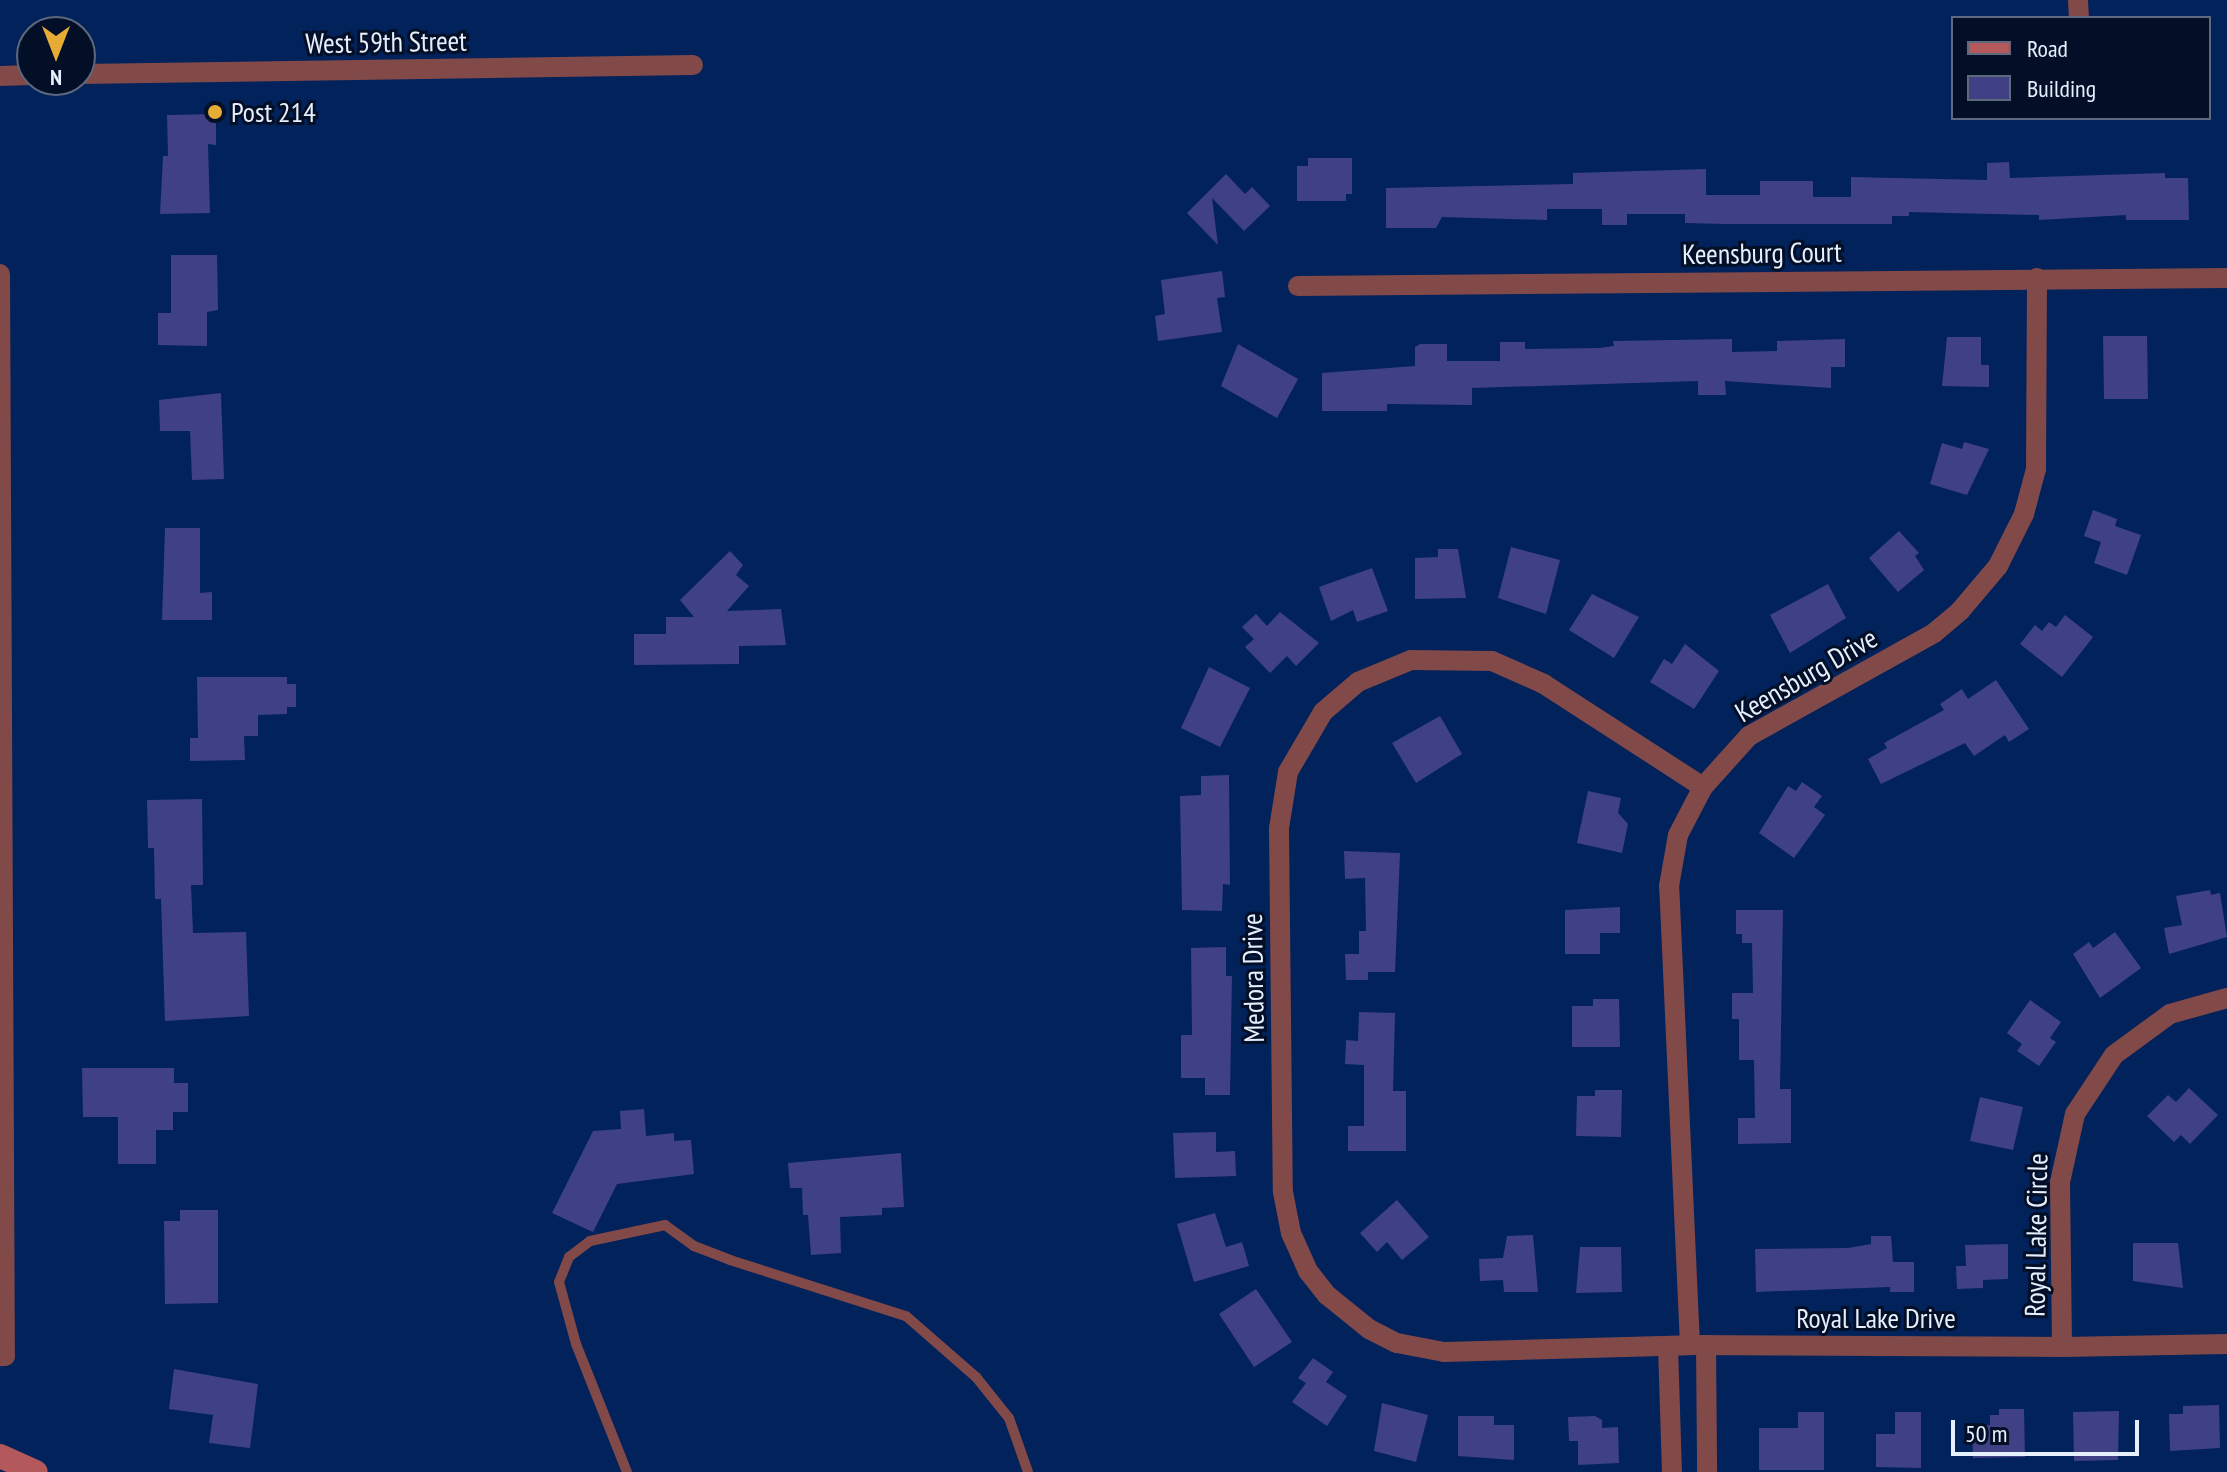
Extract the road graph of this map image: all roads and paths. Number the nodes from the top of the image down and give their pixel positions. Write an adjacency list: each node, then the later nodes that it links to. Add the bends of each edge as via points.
1 (693, 65): 2 (street, West 59th Street)
2 (96, 74)
3 (0, 274): 7 (street)
4 (2037, 278): 5 (street, Keensburg Court); 6 (street, Keensburg Court); 8 (street, Keensburg Drive, via 2036,469 2024,514 1998,566 1934,633 1749,736)
5 (2227, 278)
6 (1298, 286)
7 (2, 783): 14 (street, via 5,1356)
8 (1703, 787): 11 (street, Keensburg Drive, via 1678,835 1669,886); 12 (street, Medora Drive, via 1524,673 1480,659 1434,657 1379,672 1323,712 1288,772 1279,828 1283,1192 1291,1233 1316,1282 1369,1329 1430,1350)
9 (2227, 998): 13 (street, Royal Lake Circle, via 2192,1005 2150,1025 2114,1055 2075,1114 2060,1182)
10 (2227, 1344): 13 (street, Royal Lake Circle)
11 (1698, 1345): 12 (street, Medora Drive); 13 (street, Royal Lake Drive); 20 (street, Keensburg Drive)
12 (1668, 1346): 19 (street)
13 (2062, 1347)
14 (0, 1356)
15 (0, 1456): 16 (street)
16 (36, 1472)
17 (627, 1472): 18 (lane, via 576,1344 559,1282 569,1257 590,1241 665,1225 694,1246 730,1260 906,1316 976,1377 1009,1418)
18 (1028, 1472)
19 (1672, 1472)
20 (1707, 1472)

